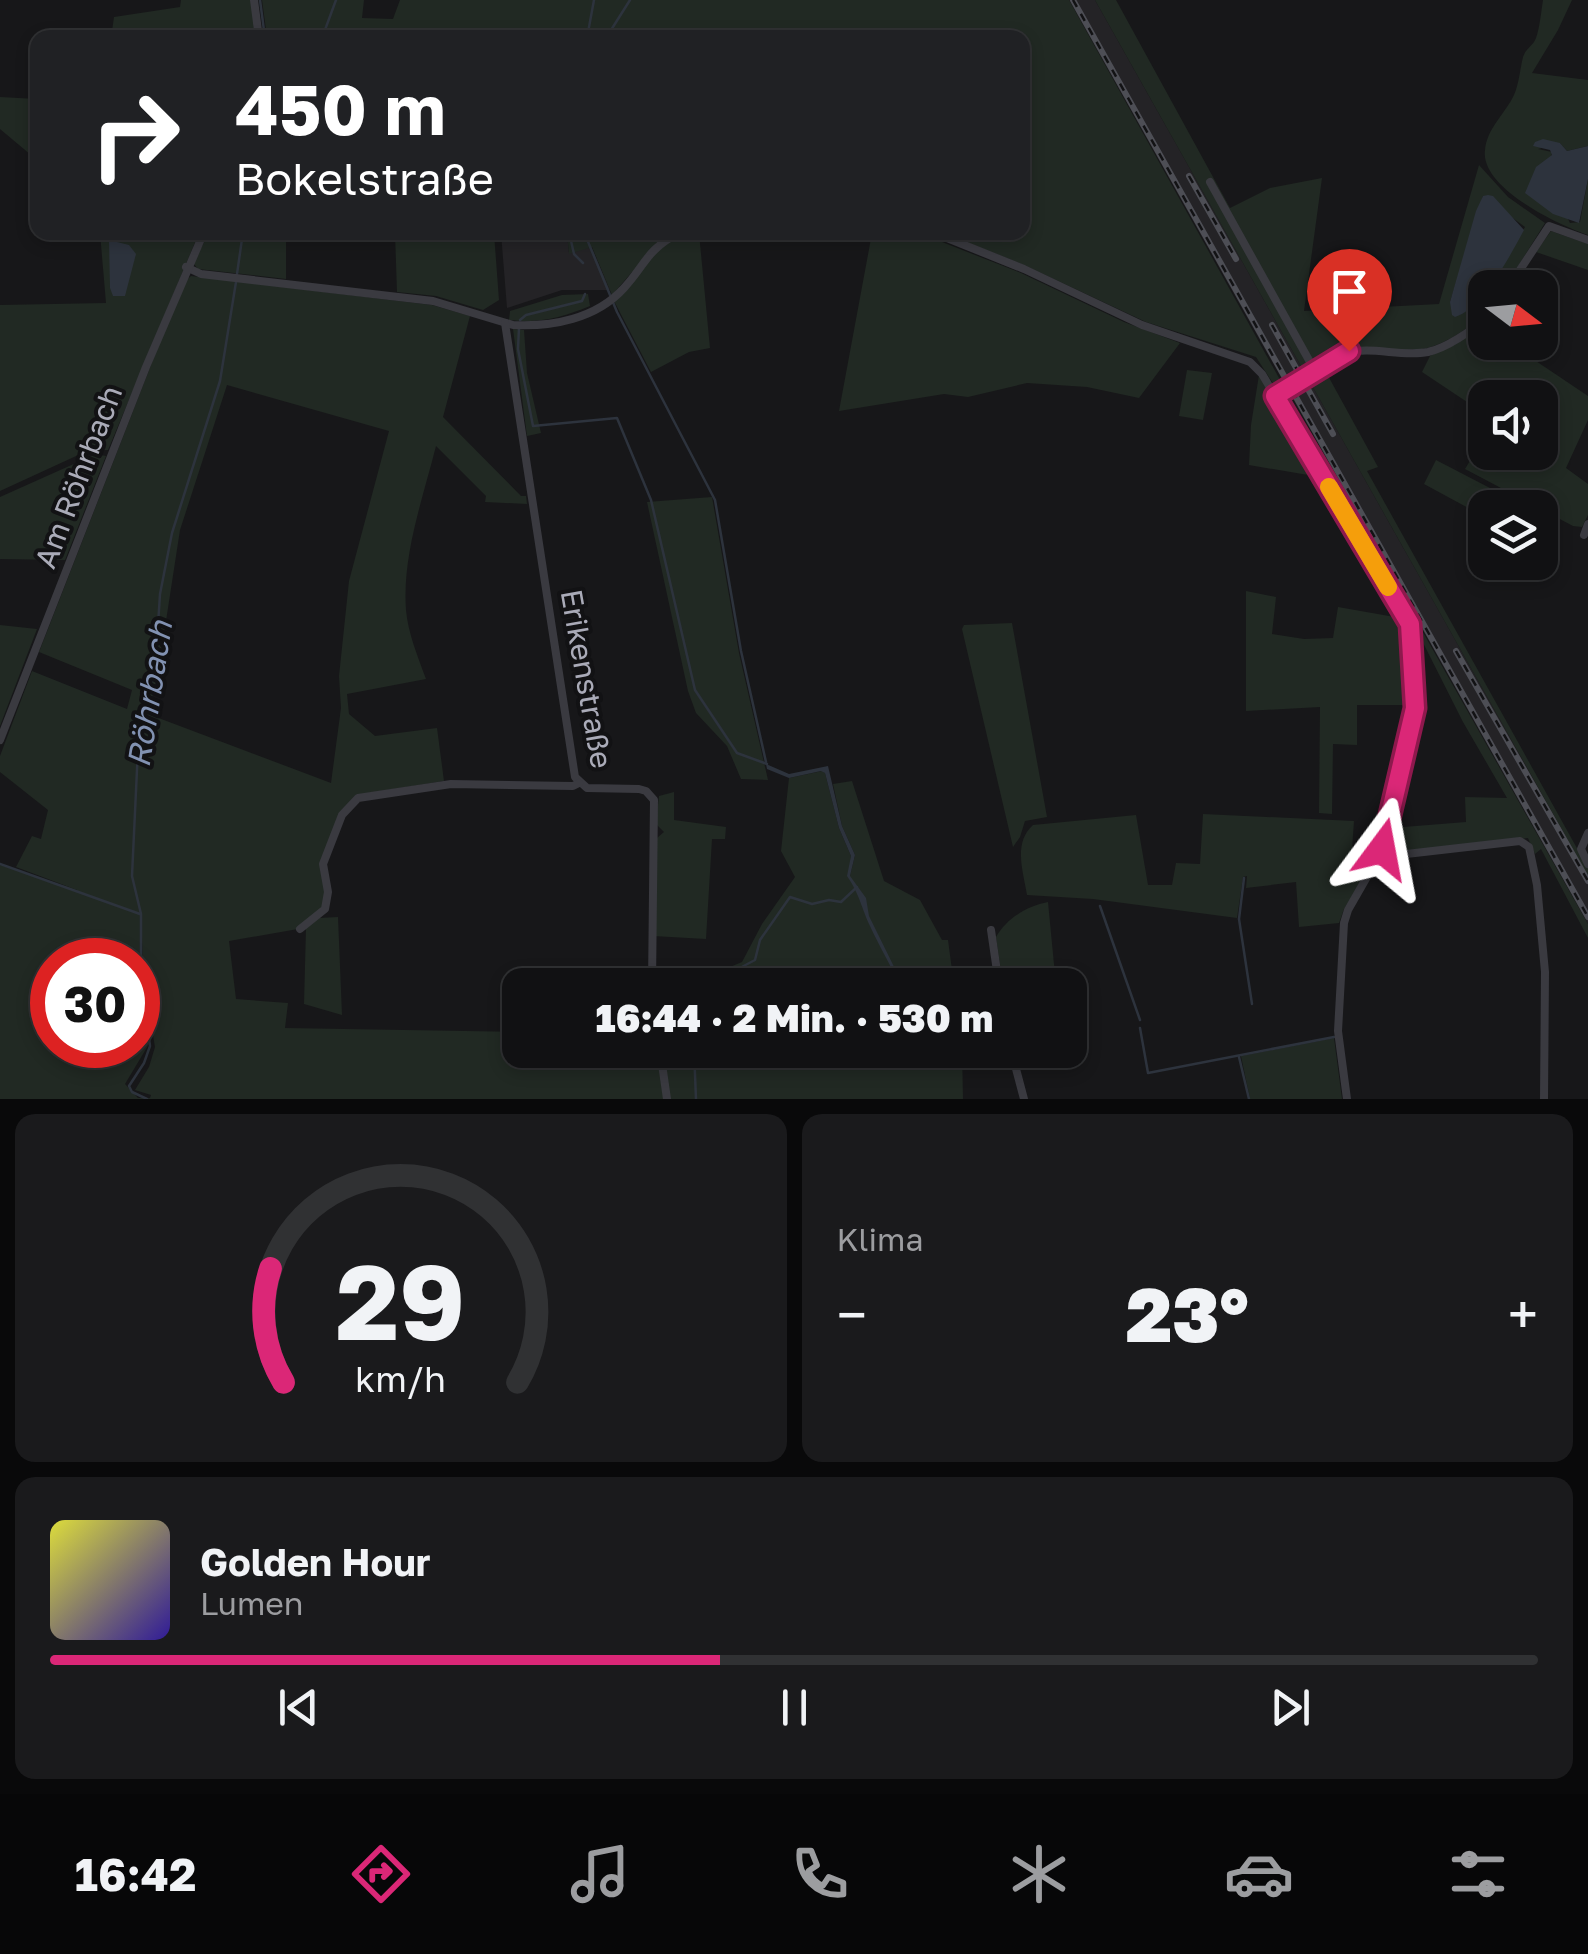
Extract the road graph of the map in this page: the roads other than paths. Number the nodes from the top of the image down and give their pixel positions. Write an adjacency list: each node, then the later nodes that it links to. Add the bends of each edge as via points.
1 (254, 0): 2 (street)
2 (258, 30)
3 (1210, 182): 12 (street)
4 (200, 240): 8 (street, Am Röhrbach)
5 (669, 240): 10 (street, via 590,313)
6 (952, 240): 13 (street, via 1157,331 1250,362)
7 (1588, 240): 9 (street, via 1549,226)
8 (186, 268): 10 (street, via 433,301); 16 (street, Am Röhrbach)
9 (1520, 270)
10 (509, 324): 17 (street, Erikenstraße)
11 (1468, 331): 12 (street, via 1431,351 1349,351)
12 (1315, 371): 13 (street)
13 (1275, 396): 19 (street, via 1410,624 1415,708)
14 (1588, 524): 15 (street)
15 (1584, 535)
16 (0, 740)
17 (579, 783): 21 (street, via 451,784 358,798 342,815 323,864 326,909); 23 (street, Erikenstraße, via 639,789 654,800)
18 (1588, 833): 20 (street, via 1580,849)
19 (1380, 857): 29 (street, via 1344,923 1338,1031); 30 (street, via 1529,846 1545,972)
20 (1588, 864)
21 (300, 929)
22 (991, 930): 24 (street)
23 (652, 968)
24 (997, 968)
25 (663, 1068): 27 (street)
26 (1016, 1068): 28 (street)
27 (667, 1099)
28 (1024, 1099)
29 (1346, 1099)
30 (1544, 1099)

